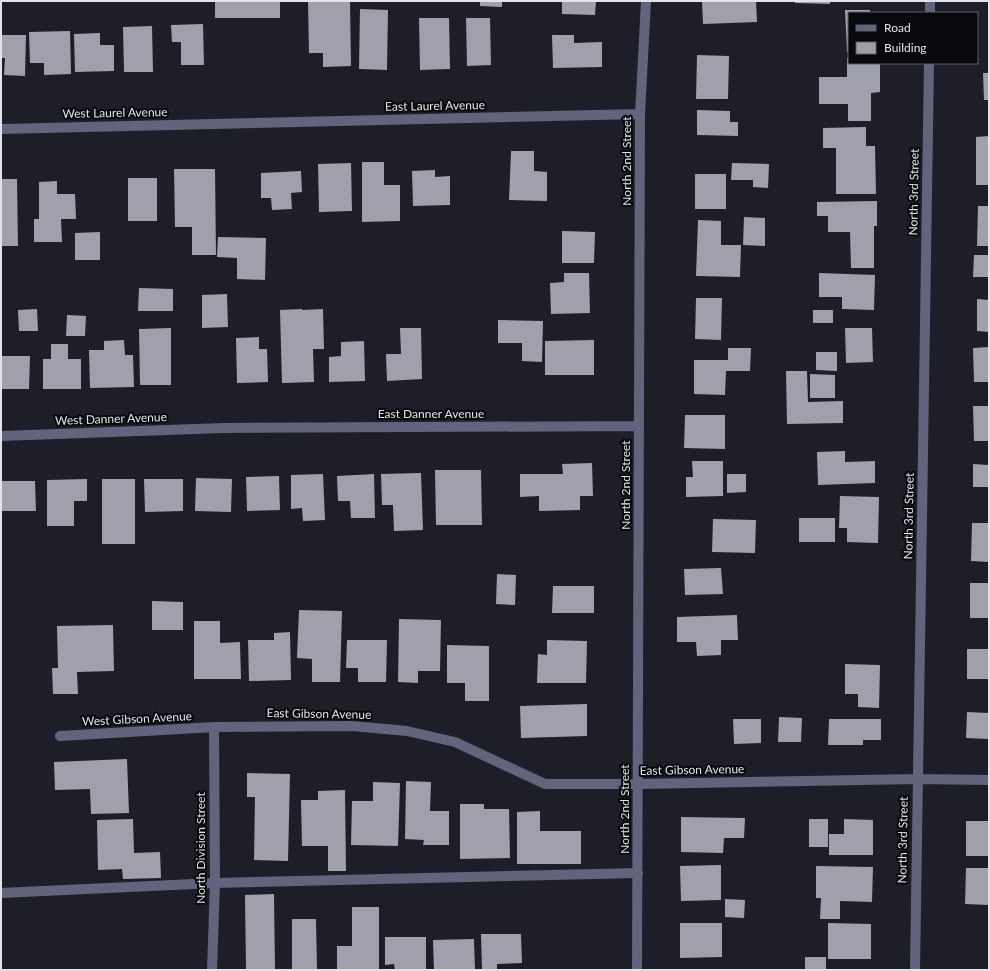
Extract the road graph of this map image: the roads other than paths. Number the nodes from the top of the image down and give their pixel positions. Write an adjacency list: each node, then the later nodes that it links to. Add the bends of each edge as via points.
1 (646, 1): 5 (street, North 2nd Street)
2 (930, 1): 3 (street)
3 (930, 12)
4 (929, 64): 13 (street, North 3rd Street)
5 (640, 114): 6 (street, East Laurel Avenue); 8 (street, North 2nd Street)
6 (230, 124): 7 (street, West Laurel Avenue)
7 (1, 129)
8 (639, 426): 9 (street, East Danner Avenue); 15 (street, North 2nd Street)
9 (223, 428): 10 (street, West Danner Avenue)
10 (1, 436)
11 (214, 727): 12 (street, West Gibson Avenue); 15 (street, East Gibson Avenue, via 352,726 407,731 456,742 545,784); 17 (street, North Division Street)
12 (60, 736)
13 (917, 779): 14 (street, East Gibson Avenue); 15 (street, East Gibson Avenue); 21 (street, North 3rd Street)
14 (989, 780)
15 (638, 784): 16 (street, North 2nd Street)
16 (638, 873): 17 (street); 20 (street, North 2nd Street)
17 (215, 882): 18 (street); 19 (street, North Division Street)
18 (1, 893)
19 (212, 970)
20 (637, 970)
21 (915, 970)

